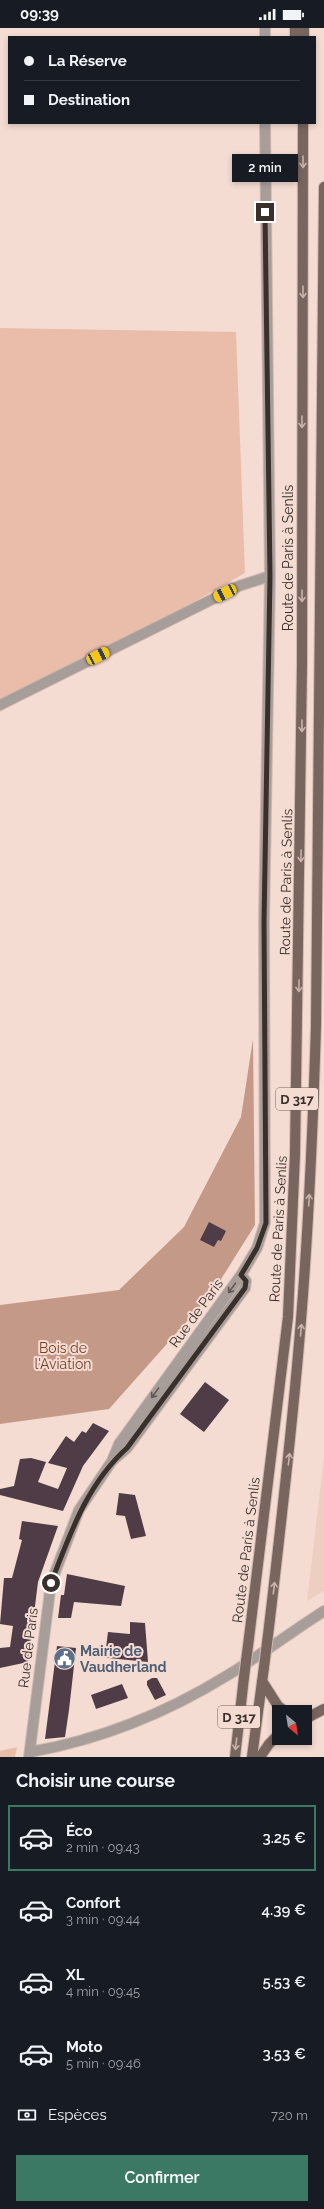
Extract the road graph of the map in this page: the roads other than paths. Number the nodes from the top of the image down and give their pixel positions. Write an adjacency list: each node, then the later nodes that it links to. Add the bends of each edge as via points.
1 (265, 124): 4 (street)
2 (303, 124): 13 (main road, Route de Paris à Senlis / D 317, one-way to 13, bridge, via 302,671 296,1154 288,1317)
3 (324, 187): 7 (main road, Route de Paris à Senlis / D 317, one-way to 3, bridge, via 289,1452 312,1150 316,1026)
4 (270, 576): 5 (street, via 239,586); 12 (street, Rue de Paris, via 264,922 266,1223 257,1248 241,1275 246,1281 245,1288 127,1448 112,1461 79,1510 51,1583)
5 (0, 704)
6 (324, 1611): 12 (street, via 227,1675 155,1713 74,1743)
7 (262, 1681): 8 (main road); 14 (main road, D 317)
8 (279, 1705)
9 (324, 1708): 10 (main road)
10 (312, 1714)
11 (272, 1741): 15 (main road)
12 (29, 1755)
13 (235, 1757)
14 (252, 1757)
15 (260, 1757)

